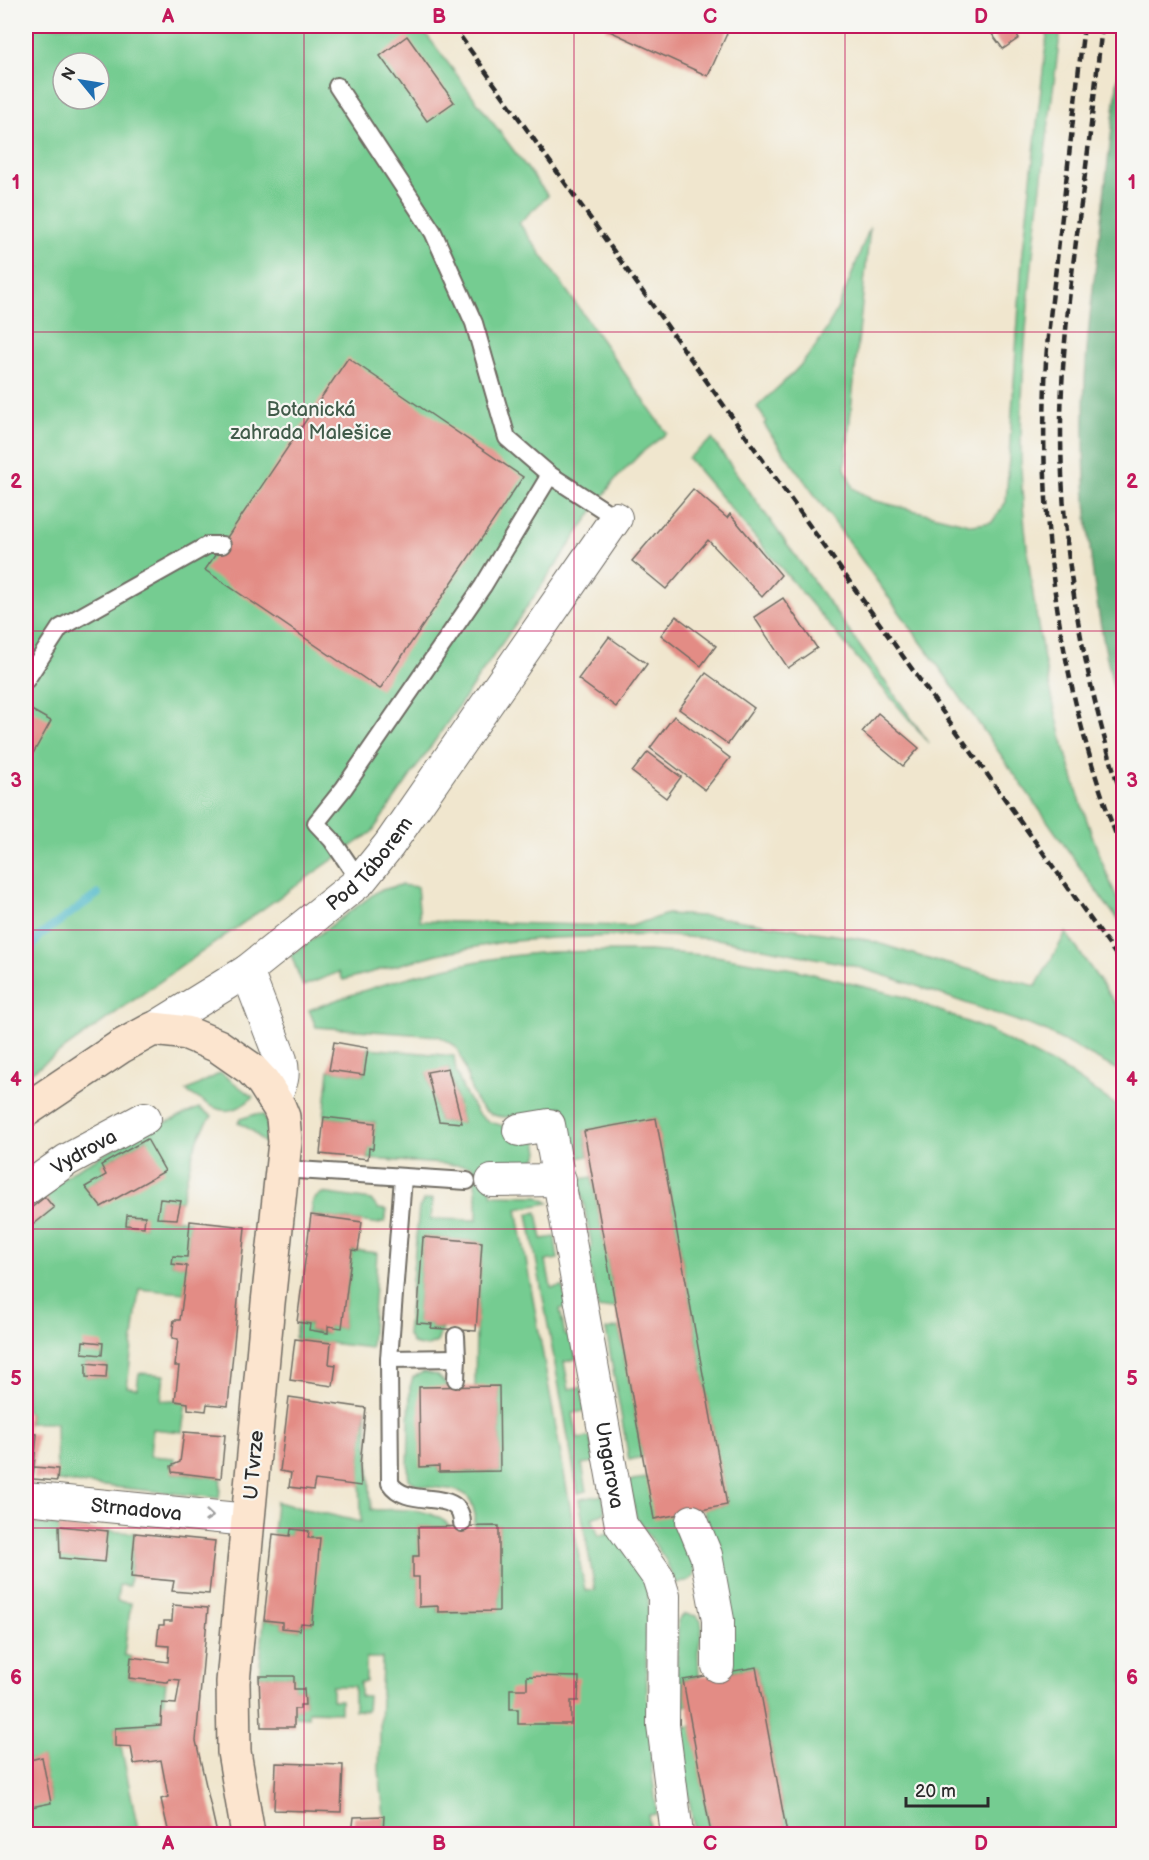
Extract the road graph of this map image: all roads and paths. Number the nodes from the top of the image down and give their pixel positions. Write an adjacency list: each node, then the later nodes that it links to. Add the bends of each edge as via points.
1 (337, 86): 2 (lane, via 433,232 474,323 507,438)
2 (550, 475): 3 (lane); 6 (lane, via 483,586 316,823)
3 (616, 518): 6 (street, Pod Táborem)
4 (222, 544): 5 (lane, via 208,545 60,628)
5 (26, 680)
6 (360, 881): 7 (street, Pod Táborem)
7 (248, 971): 8 (street, Pod Táborem); 9 (street, via 284,1073)
8 (153, 1029): 9 (main road, U Tvrze, via 187,1033 218,1046 251,1070); 10 (main road, Pod Táborem)
9 (274, 1097): 13 (main road, U Tvrze, via 283,1117)
10 (26, 1110)
11 (145, 1118): 17 (street, Vydrova, via 67,1160)
12 (519, 1130): 15 (street, Ungarova, via 549,1125)
13 (282, 1169): 14 (lane); 23 (main road, U Tvrze)
14 (403, 1178): 16 (lane); 20 (lane)
15 (560, 1180): 16 (street); 27 (street, Ungarova, via 621,1525 658,1577)
16 (479, 1181)
17 (26, 1189)
18 (456, 1336): 19 (lane)
19 (457, 1358): 20 (lane); 21 (lane)
20 (389, 1359): 25 (lane, via 390,1483 406,1496 451,1503 462,1514)
21 (456, 1379)
22 (26, 1498): 23 (street, Strnadova, one-way to 23)
23 (248, 1520): 29 (main road, U Tvrze, via 232,1702 234,1752)
24 (692, 1521): 26 (street, via 706,1555)
25 (462, 1523)
26 (713, 1590): 27 (street); 28 (street, via 718,1620)
27 (664, 1596): 30 (street, Ungarova, via 663,1725)
28 (718, 1666)
29 (248, 1834)
30 (677, 1834)

